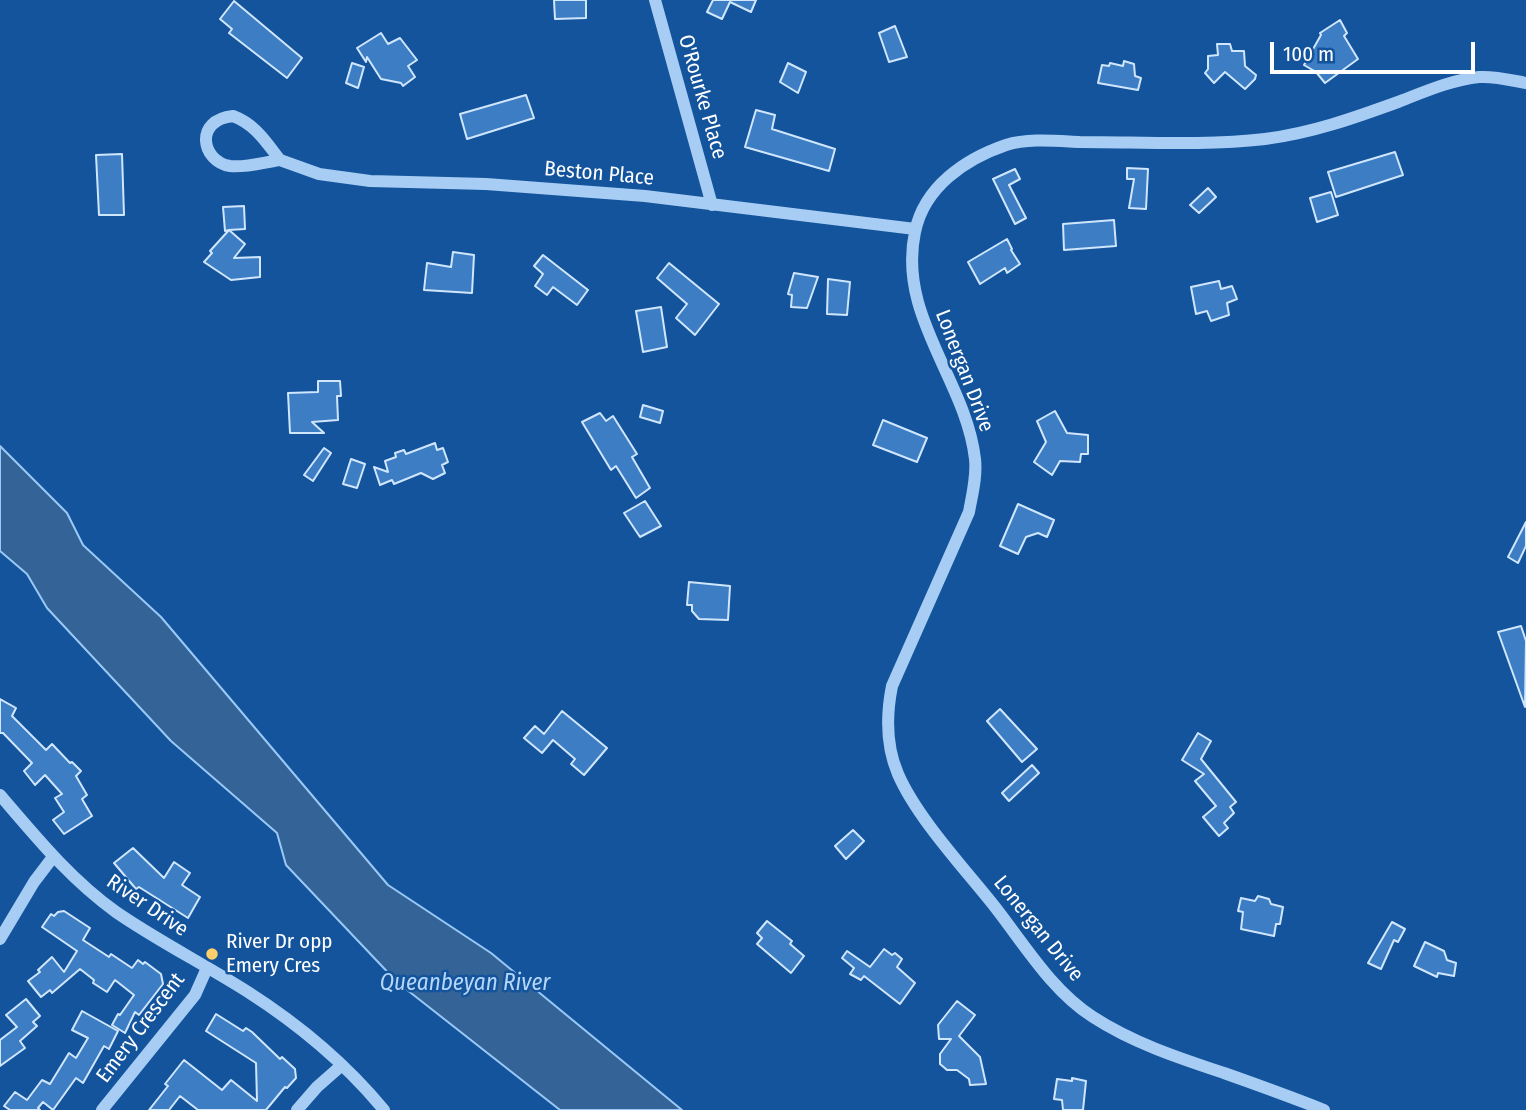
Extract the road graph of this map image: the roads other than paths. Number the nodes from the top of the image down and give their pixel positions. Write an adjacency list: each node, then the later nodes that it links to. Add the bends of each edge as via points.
1 (655, 0): 4 (street, O'Rourke Place)
2 (1526, 83): 5 (street, Lonergan Drive, via 1500,78 1450,83 1312,131 1265,139 1010,144 960,167 939,185)
3 (280, 160): 3 (street, Beston Place, via 222,164 212,155 206,131 220,117 245,120); 4 (street, Beston Place, via 319,174 370,181 565,190)
4 (712, 205): 5 (street, Beston Place)
5 (915, 229): 14 (street, Lonergan Drive, via 911,253 915,297 961,410 975,461 965,522 892,686 887,727 898,774 909,796 1053,981 1091,1017 1134,1040)
6 (0, 795): 7 (street, River Drive)
7 (53, 857): 8 (street); 9 (street, River Drive, via 115,911)
8 (0, 939)
9 (207, 968): 10 (street, River Drive, via 249,993); 11 (street, Emery Crescent, via 195,995)
10 (342, 1065): 12 (street); 13 (street, River Drive)
11 (102, 1110)
12 (297, 1110)
13 (384, 1110)
14 (1324, 1110)

